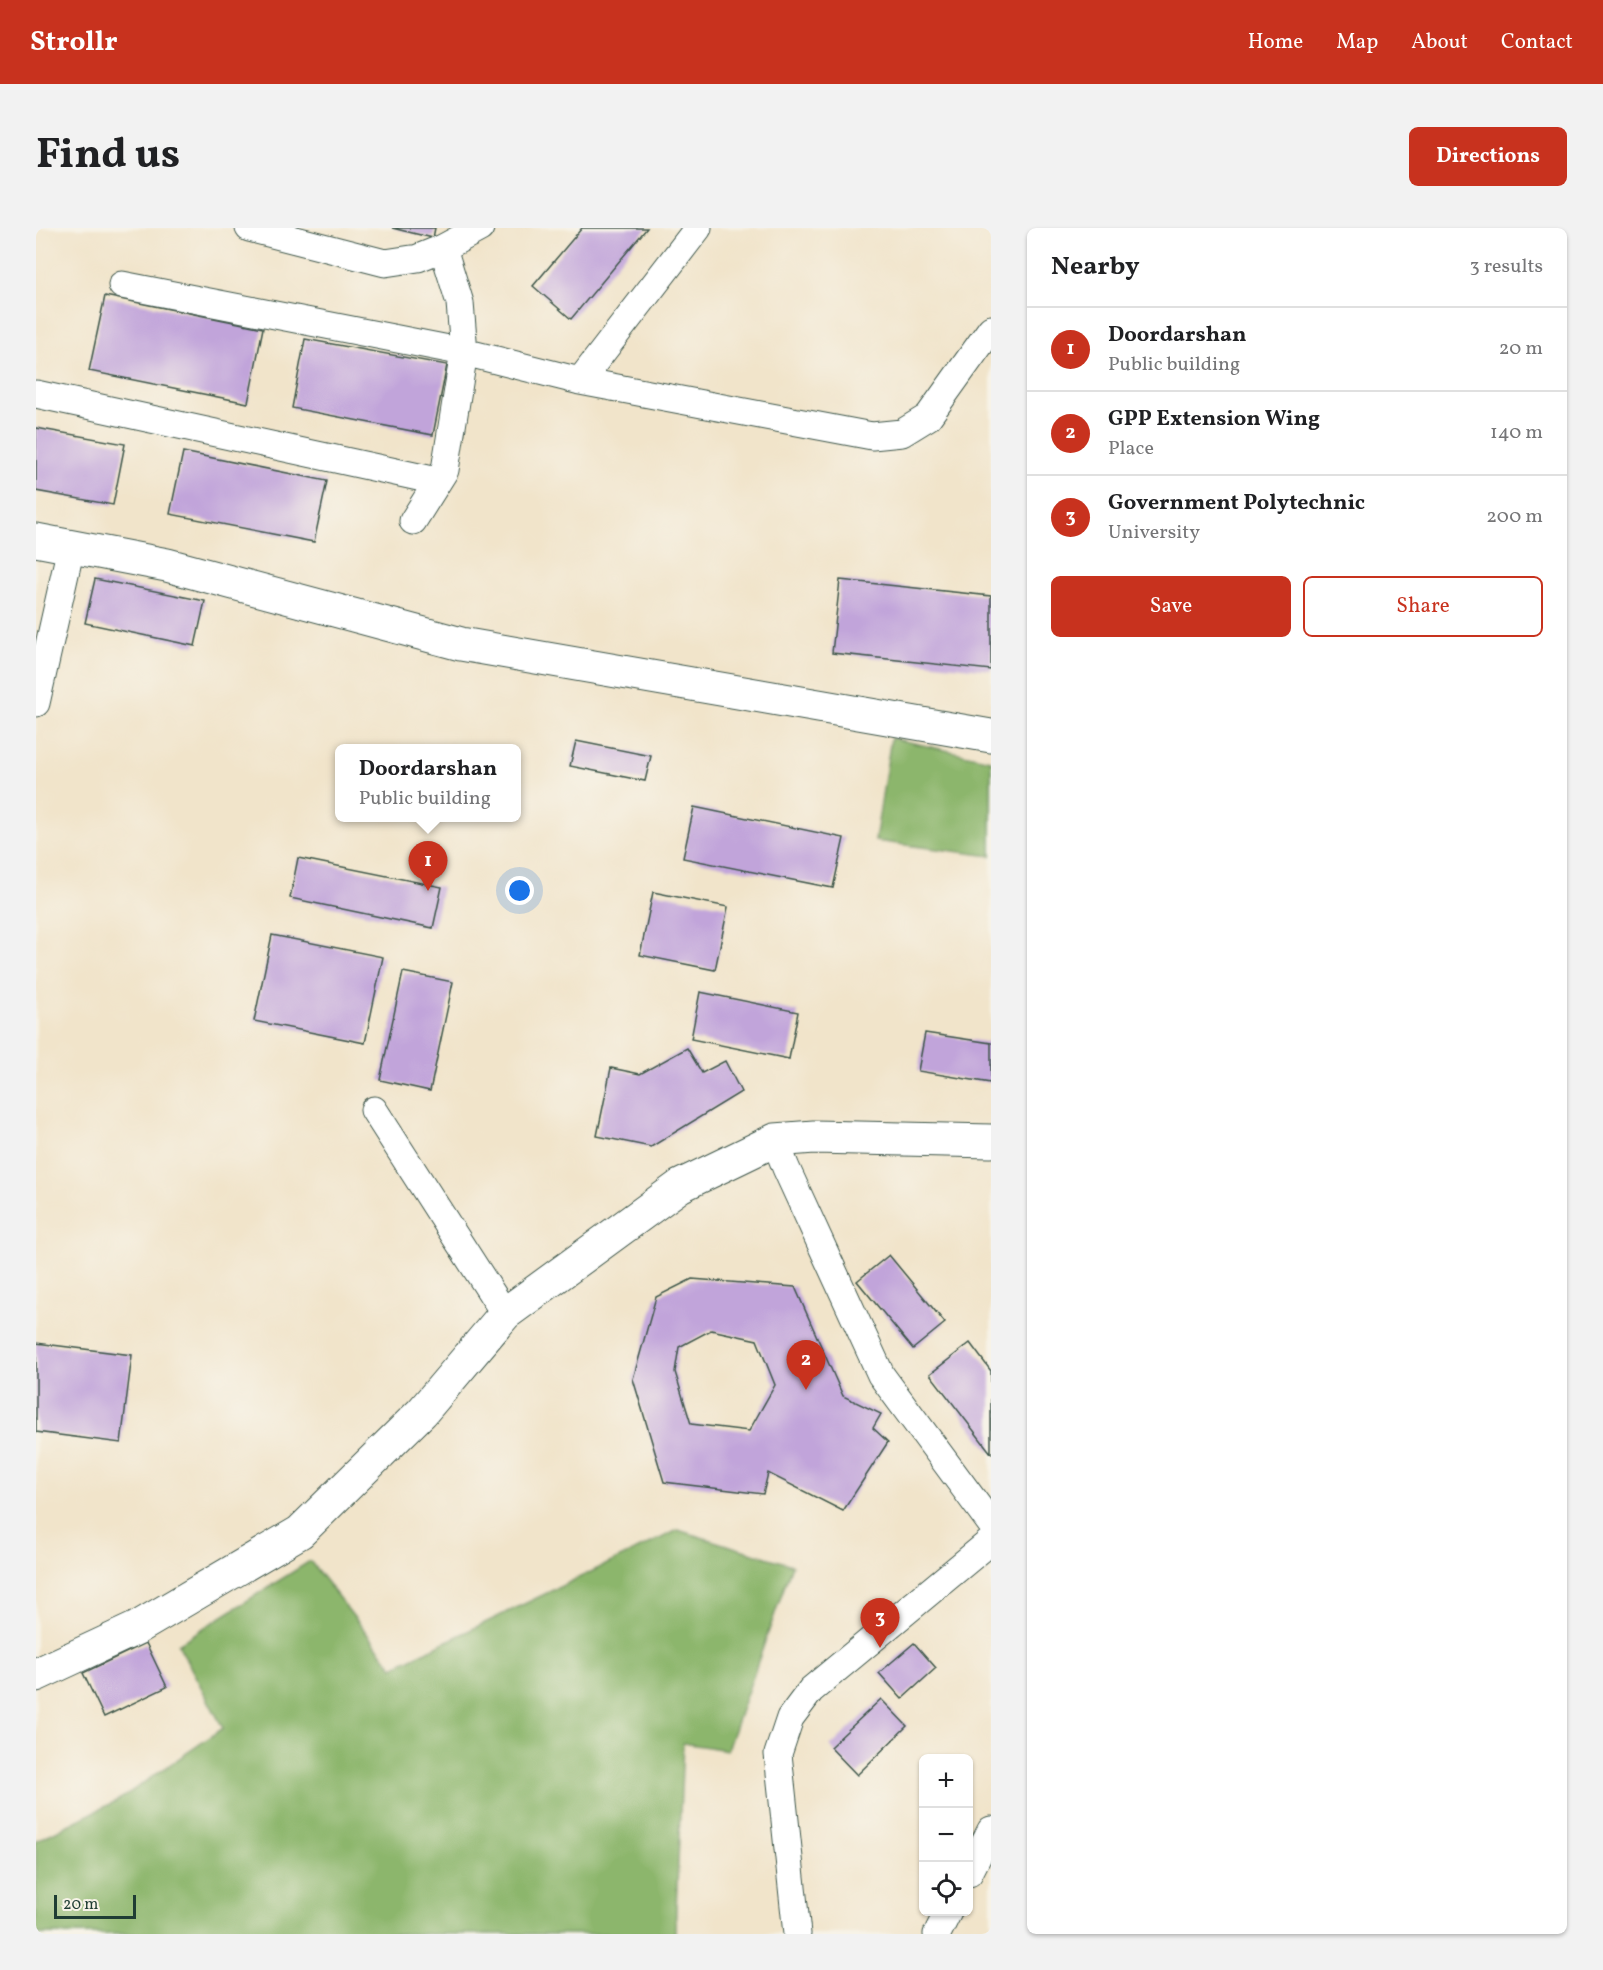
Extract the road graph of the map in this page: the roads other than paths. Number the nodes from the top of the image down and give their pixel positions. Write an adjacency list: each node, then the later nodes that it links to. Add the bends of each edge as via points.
1 (249, 228): 4 (street, via 385,262 418,258)
2 (480, 228): 4 (street)
3 (699, 228): 8 (street)
4 (443, 248): 7 (street, via 460,303)
5 (122, 285): 7 (street)
6 (991, 329): 8 (street, via 928,417 902,434 872,436)
7 (464, 352): 8 (street); 10 (street, via 445,470)
8 (580, 381)
9 (36, 394): 10 (street)
10 (437, 482): 11 (street)
11 (413, 521)
12 (36, 540): 13 (main road)
13 (71, 547): 14 (street); 15 (main road, via 167,565 461,644)
14 (36, 703)
15 (991, 736)
16 (374, 1110): 19 (street)
17 (775, 1140): 18 (main road, via 814,1137); 19 (main road, via 680,1186); 20 (street, via 881,1375)
18 (991, 1141)
19 (505, 1314): 22 (main road, via 422,1412 300,1532 137,1628)
20 (991, 1524)
21 (991, 1541): 26 (street, via 811,1690 790,1718 778,1754)
22 (36, 1675)
23 (991, 1830): 24 (street)
24 (973, 1865)
25 (946, 1916): 27 (street)
26 (797, 1934)
27 (937, 1934)

